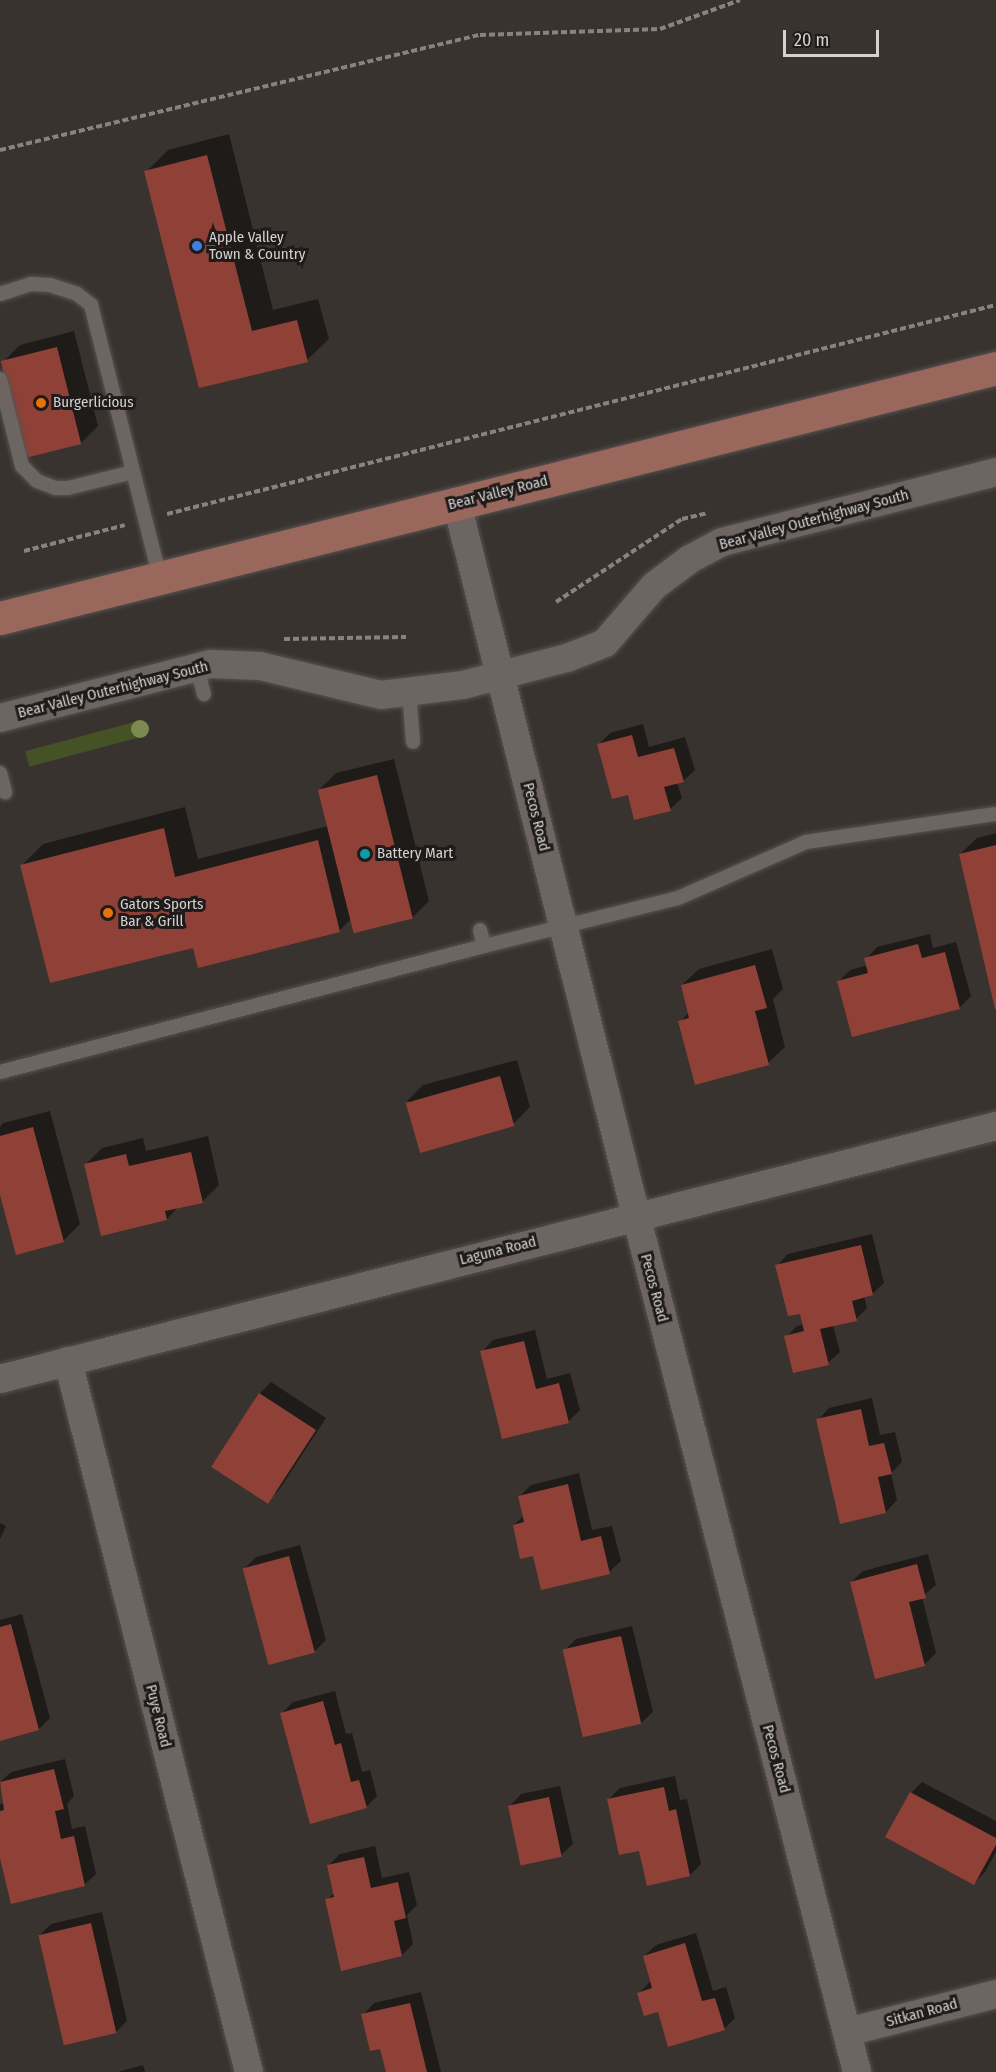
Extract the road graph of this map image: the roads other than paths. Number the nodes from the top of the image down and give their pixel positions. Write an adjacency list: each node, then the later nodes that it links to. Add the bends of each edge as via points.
1 (0, 294): 4 (lane, via 31,284 50,285 77,294 91,305)
2 (996, 368): 6 (main road, Bear Valley Road)
3 (0, 379): 4 (lane, via 22,466 37,481 68,488)
4 (133, 472): 7 (lane)
5 (996, 472): 9 (street, Bear Valley Outerhighway South, via 722,542 690,559 654,586 605,643 567,658)
6 (457, 504): 7 (main road, Bear Valley Road); 9 (street, Pecos Road)
7 (160, 578): 8 (main road, Bear Valley Road)
8 (0, 618)
9 (502, 675): 10 (street, Bear Valley Outerhighway South, via 463,686); 16 (street, Pecos Road)
10 (409, 691): 11 (street, Bear Valley Outerhighway South, via 381,694 260,666 211,664 200,681); 12 (lane)
11 (0, 718)
12 (413, 742)
13 (0, 773): 14 (lane)
14 (5, 792)
15 (996, 814): 16 (lane, via 806,842 695,892)
16 (563, 927): 18 (lane); 21 (street, Pecos Road)
17 (480, 930): 18 (lane)
18 (484, 946): 19 (lane)
19 (0, 1072)
20 (996, 1126): 21 (street, Laguna Road)
21 (636, 1215): 22 (street, Laguna Road); 25 (street, Pecos Road)
22 (68, 1361): 23 (street, Laguna Road); 26 (street, Puye Road)
23 (0, 1379)
24 (996, 1994): 25 (street, Sitkan Road)
25 (847, 2032): 27 (street, Pecos Road)
26 (249, 2072)
27 (857, 2072)

